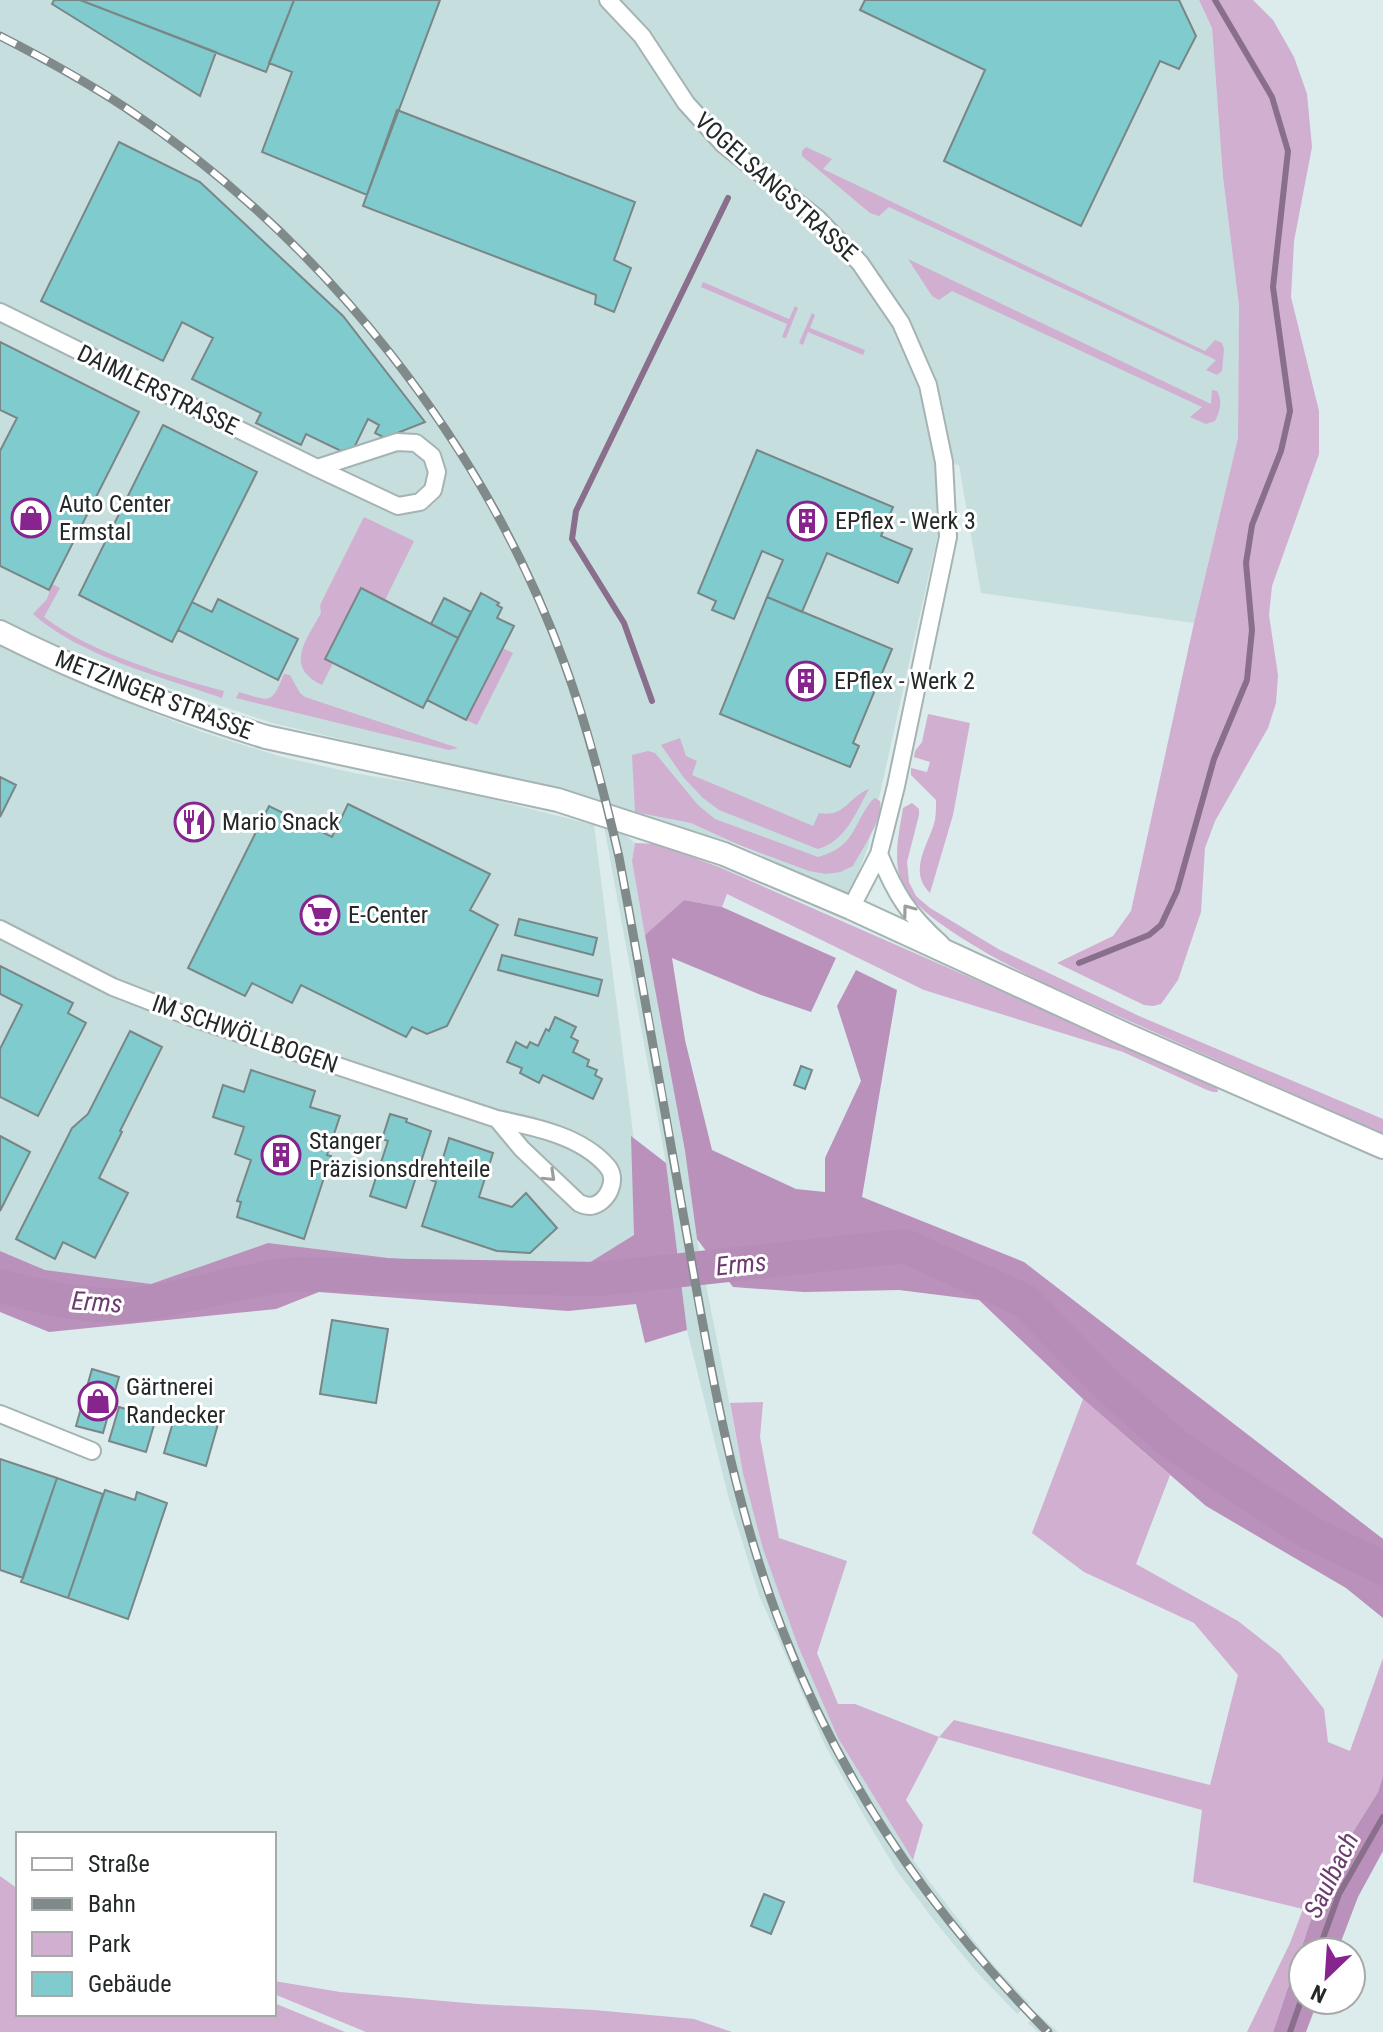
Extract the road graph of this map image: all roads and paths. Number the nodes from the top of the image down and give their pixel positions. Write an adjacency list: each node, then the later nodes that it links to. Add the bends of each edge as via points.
1 (608, 0): 5 (street, VOGELSANGSTRASSE, via 642,36 686,103 724,145 817,218 860,263 901,323 928,385 944,462 948,537)
2 (0, 312): 3 (street, DAIMLERSTRASSE)
3 (317, 468): 3 (street, DAIMLERSTRASSE, via 397,442 416,443 432,456 437,472 433,490 420,502 398,506)
4 (0, 632): 6 (street, METZINGER STRASSE, via 220,723 558,800 724,854)
5 (879, 854): 6 (street, VOGELSANGSTRASSE); 8 (street, one-way to 5, via 903,905)
6 (851, 908): 8 (street, METZINGER STRASSE)
7 (0, 929): 9 (street, IM SCHWÖLLBOGEN, via 113,987 193,1018)
8 (952, 955): 10 (street, METZINGER STRASSE)
9 (497, 1119): 9 (street, IM SCHWÖLLBOGEN, one-way to 9, via 579,1203 601,1202 610,1190 610,1169 590,1151)
10 (1383, 1147)
11 (0, 1414): 12 (street)
12 (92, 1451)

